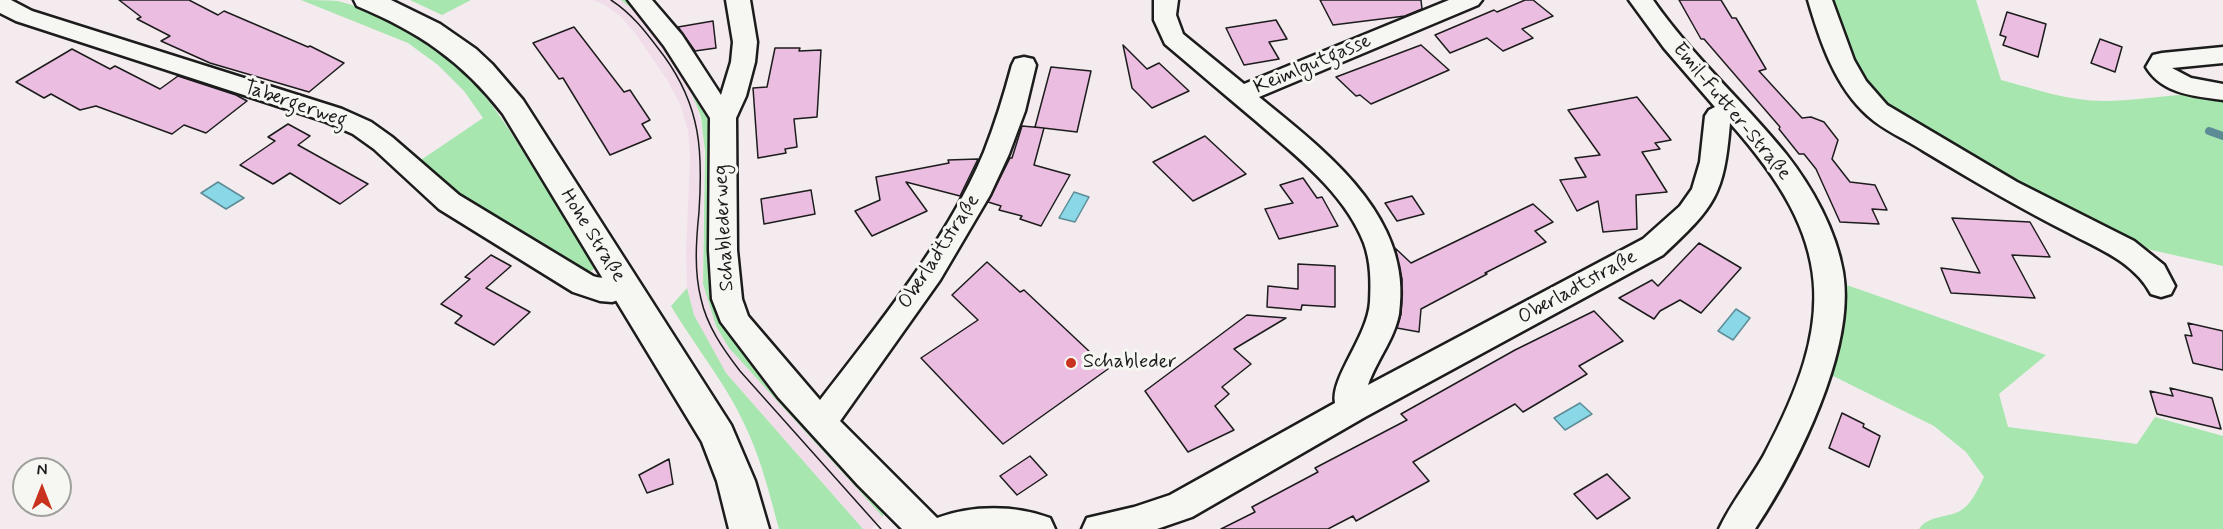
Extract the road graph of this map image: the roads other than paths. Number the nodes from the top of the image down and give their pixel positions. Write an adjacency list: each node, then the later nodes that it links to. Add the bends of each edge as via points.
1 (368, 0): 16 (main road, Hohe Straße, via 438,33 491,78)
2 (640, 0): 14 (street, via 680,50)
3 (738, 0): 14 (street, Schablederweg, via 745,42 733,96)
4 (1166, 0): 12 (street, Keimlgutgasse, via 1165,18 1174,39)
5 (1470, 0): 12 (street, Keimlgutgasse)
6 (1641, 0): 13 (street, Emil-Futter-Straße)
7 (1820, 0): 15 (street, via 1848,76 1878,111 2007,189 2124,249 2144,262)
8 (0, 4): 16 (street, Tabergerweg, via 24,16 342,118 383,143 449,202 550,265 600,290)
9 (2223, 55): 11 (street, via 2175,58 2162,61 2158,67 2172,80)
10 (1024, 65): 18 (street, Oberladtstraße, via 1007,127 961,226 849,386)
11 (2223, 92)
12 (1241, 95): 17 (street, via 1343,185 1374,235 1382,258 1384,312 1376,339 1350,389 1349,401)
13 (1731, 109): 17 (street, Oberladtstraße, via 1718,116 1706,189 1686,216 1653,247); 24 (street, Emil-Futter-Straße, via 1779,164 1808,213 1829,273 1830,296 1828,320 1798,421)
14 (723, 118): 18 (street, Schablederweg, via 727,299 736,322 752,344)
15 (2161, 286)
16 (624, 287): 20 (main road, Hohe Straße, via 718,436)
17 (1354, 408): 23 (street, Oberladtstraße, via 1180,506)
18 (819, 420): 19 (street, Schablederweg)
19 (908, 521)
20 (749, 529)
21 (948, 529): 22 (street, via 1004,525)
22 (1038, 529)
23 (1099, 529)
24 (1736, 529)

